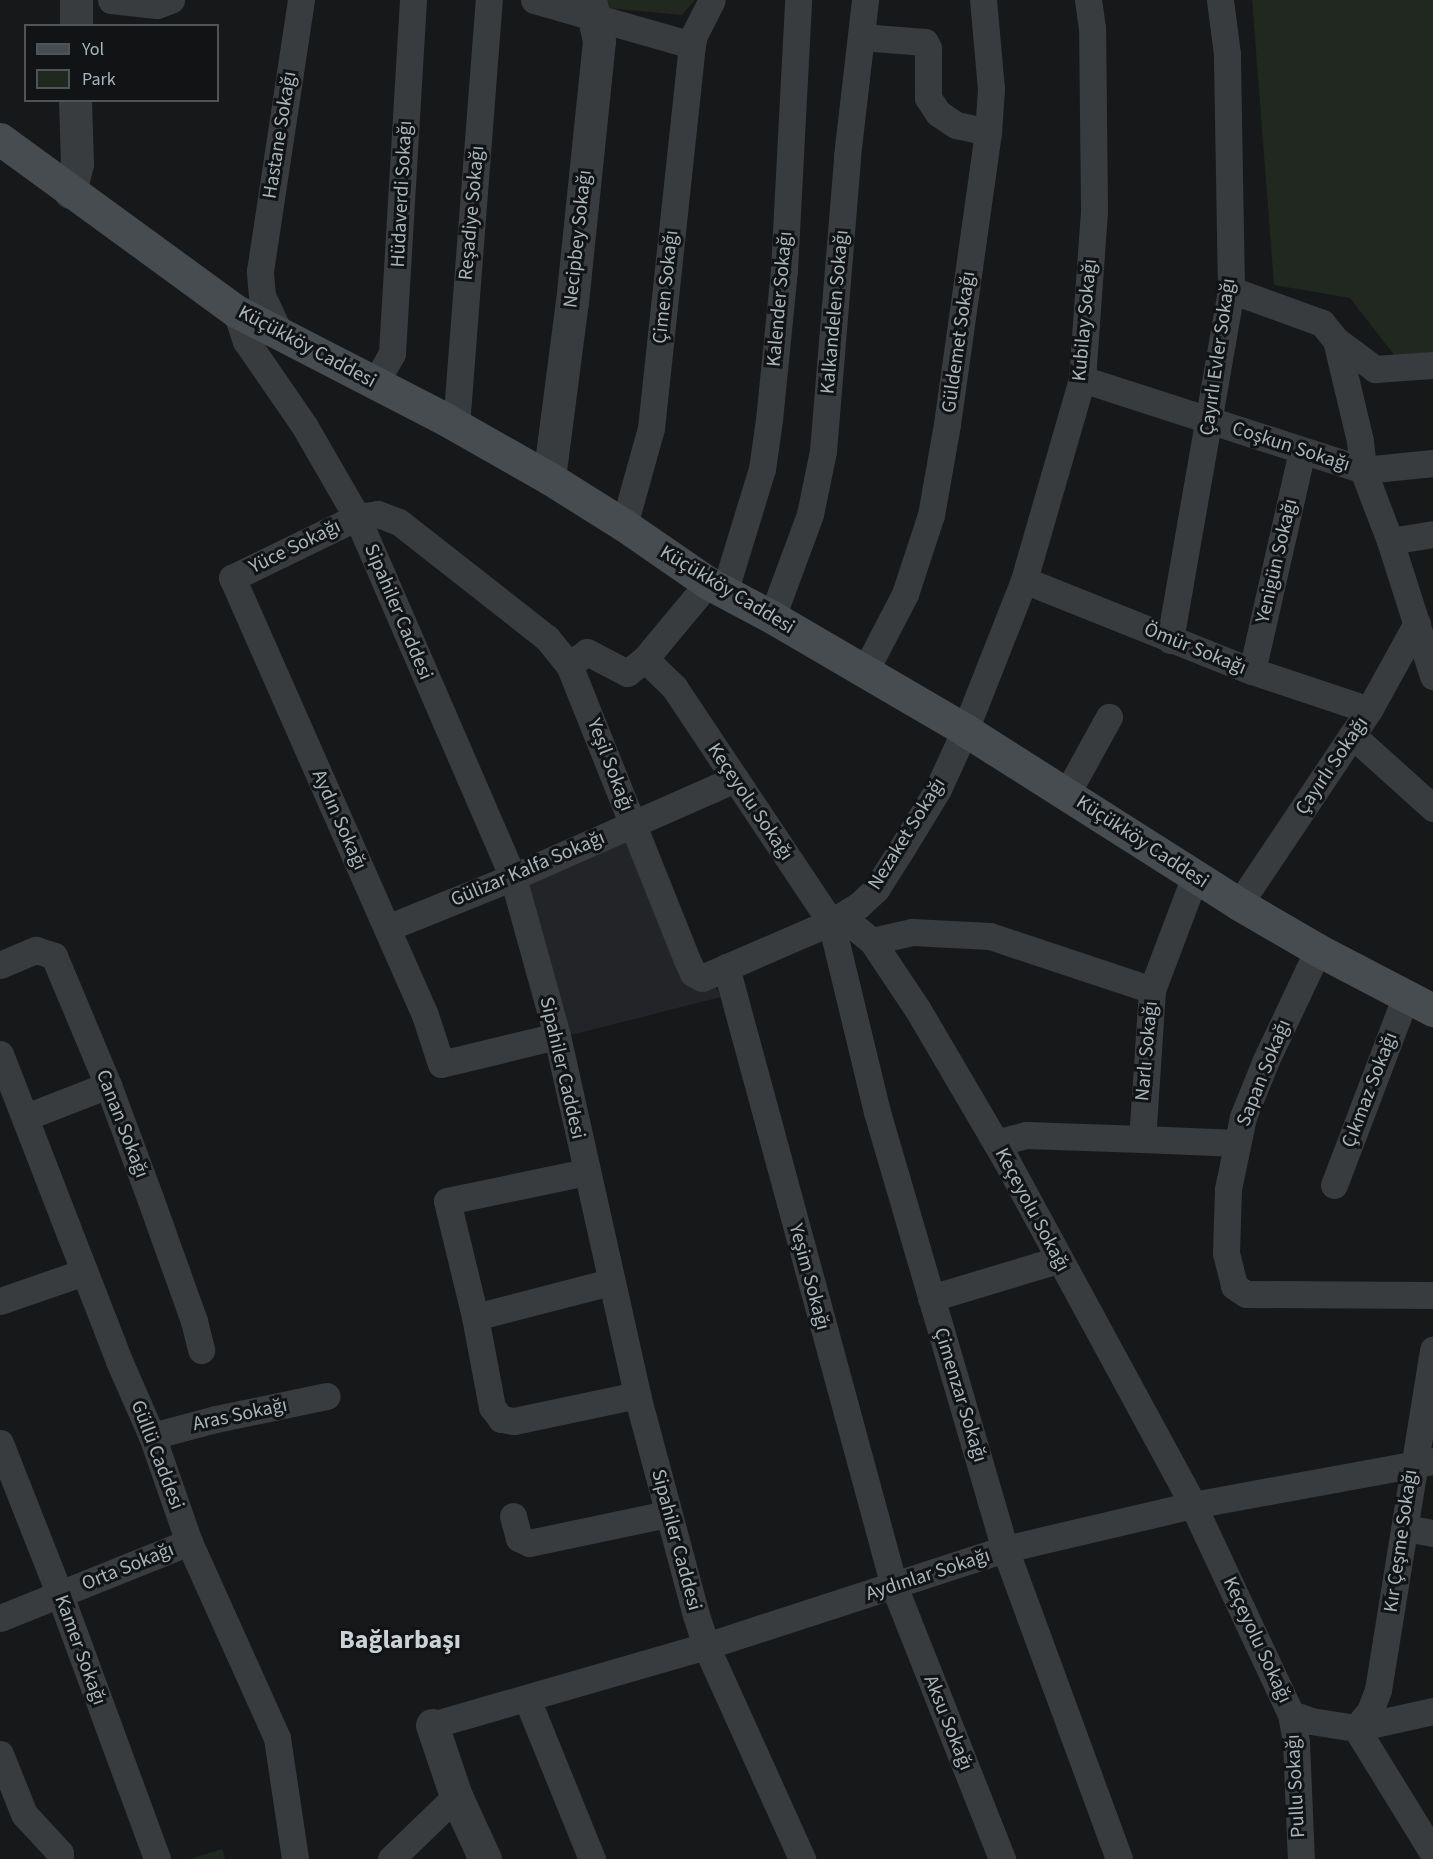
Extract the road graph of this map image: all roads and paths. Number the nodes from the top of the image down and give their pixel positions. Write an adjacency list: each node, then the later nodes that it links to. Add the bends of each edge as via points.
1 (76, 0): 15 (street)
2 (111, 0): 3 (street, via 157,5)
3 (171, 0)
4 (301, 0): 22 (street, Hastane Sokağı)
5 (413, 0): 29 (street, Hüdaverdi Sokağı, via 392,353)
6 (489, 0): 31 (street, Reşadiye Sokağı)
7 (534, 0): 14 (street)
8 (712, 0): 17 (street, Çimen Sokağı)
9 (798, 0): 42 (street, Kalender Sokağı, via 784,270 769,420 762,469)
10 (865, 0): 16 (street, Kalkandelen Sokağı)
11 (983, 0): 19 (street, Güldemet Sokağı, via 992,89)
12 (1088, 0): 28 (street, Kubilay Sokağı, via 1092,28 1094,210)
13 (1220, 0): 23 (street, Çayırlı Evler Sokağı, via 1227,54)
14 (592, 8): 17 (street); 35 (street, Necipbey Sokağı, via 599,41)
15 (76, 24)
16 (861, 37): 19 (street, via 925,42 928,98 938,113 956,124); 43 (street, Kalkandelen Sokağı, via 847,156 823,451 810,514)
17 (692, 45): 37 (street, Çimen Sokağı, via 651,428)
18 (75, 102): 21 (street, via 77,164)
19 (988, 132): 48 (street, Güldemet Sokağı, via 931,515 905,594)
20 (0, 139): 21 (main road, Küçükköy Caddesi)
21 (70, 192): 24 (main road, Küçükköy Caddesi)
22 (260, 271): 24 (street); 25 (street, Hastane Sokağı, via 262,296)
23 (1231, 290): 26 (street, via 1322,323); 30 (street, Çayırlı Evler Sokağı)
24 (223, 302): 25 (main road, Küçükköy Caddesi); 36 (street, Sipahiler Caddesi, via 305,427)
25 (279, 332): 29 (main road, Küçükköy Caddesi)
26 (1336, 340): 27 (street, via 1375,369); 34 (street)
27 (1433, 365)
28 (1082, 379): 30 (street, Coşkun Sokağı); 41 (street, Kubilay Sokağı)
29 (375, 383): 31 (main road, Küçükköy Caddesi)
30 (1210, 421): 32 (street, Coşkun Sokağı); 45 (street, Çayırlı Evler Sokağı)
31 (456, 426): 35 (main road, Küçükköy Caddesi)
32 (1302, 451): 34 (street, Coşkun Sokağı); 49 (street, Yenigün Sokağı)
33 (1433, 463): 34 (street)
34 (1363, 470): 39 (street)
35 (549, 478): 37 (main road, Küçükköy Caddesi)
36 (357, 517): 40 (street, Yüce Sokağı); 47 (street, Yeşil Sokağı, via 378,514 399,522 547,638); 60 (street, Sipahiler Caddesi)
37 (624, 525): 42 (main road, Küçükköy Caddesi)
38 (1433, 534): 39 (street)
39 (1390, 541): 44 (street)
40 (232, 578): 63 (street, Aydın Sokağı)
41 (1024, 580): 45 (street, Ömür Sokağı); 53 (street, Kubilay Sokağı)
42 (716, 588): 43 (main road, Küçükköy Caddesi); 46 (street)
43 (772, 617): 48 (main road, Küçükköy Caddesi)
44 (1417, 623): 50 (street); 51 (street, Çayırlı Sokağı)
45 (1170, 640): 49 (street, Ömür Sokağı)
46 (645, 659): 47 (street, via 627,673 587,652); 55 (street, Keçeyolu Sokağı, via 674,687)
47 (569, 664): 58 (street, Yeşil Sokağı)
48 (865, 671): 53 (main road, Küçükköy Caddesi)
49 (1252, 671): 51 (street, Ömür Sokağı)
50 (1433, 676)
51 (1369, 710): 54 (street, Çayırlı Sokağı)
52 (1109, 717): 56 (street)
53 (965, 730): 56 (main road, Küçükköy Caddesi); 62 (street, Nezaket Sokağı, via 938,789 876,889 858,906)
54 (1352, 735): 57 (street); 61 (street, Çayırlı Sokağı)
55 (735, 779): 58 (street, Gülizar Kalfa Sokağı); 62 (street, Keçeyolu Sokağı)
56 (1067, 793): 59 (main road, Küçükköy Caddesi)
57 (1433, 808)
58 (633, 824): 60 (street, Gülizar Kalfa Sokağı); 67 (street, Yeşil Sokağı, via 693,973 702,978)
59 (1195, 876): 61 (main road, Küçükköy Caddesi); 68 (street, Narlı Sokağı)
60 (513, 877): 63 (street, Gülizar Kalfa Sokağı); 70 (street, Sipahiler Caddesi)
61 (1239, 904): 65 (main road, Küçükköy Caddesi)
62 (831, 922): 64 (street, Keçeyolu Sokağı, via 852,926); 67 (street, Yeşil Sokağı); 83 (street, Çimenzar Sokağı, via 877,1112)
63 (387, 928): 70 (street, Aydın Sokağı, via 425,1015 441,1064)
64 (872, 941): 68 (street, via 912,933 990,936); 75 (street, Keçeyolu Sokağı, via 918,1010)
65 (1318, 950): 69 (main road, Küçükköy Caddesi); 76 (street, Sapan Sokağı, via 1266,1060)
66 (0, 964): 72 (street, Canan Sokağı, via 36,950 54,956)
67 (726, 967): 100 (street, Yeşim Sokağı)
68 (1152, 990): 74 (street, Narlı Sokağı)
69 (1420, 1003): 78 (street, Çıkmaz Sokağı)
70 (557, 1036): 77 (street, Sipahiler Caddesi)
71 (0, 1054): 73 (street, Güllü Caddesi)
72 (108, 1085): 73 (street); 87 (street, Canan Sokağı)
73 (26, 1117): 80 (street, Güllü Caddesi)
74 (1142, 1139): 75 (street, via 1026,1135); 76 (street)
75 (996, 1143): 79 (street, Keçeyolu Sokağı)
76 (1237, 1143): 82 (street, Sapan Sokağı, via 1228,1189 1226,1253 1234,1286 1246,1294)
77 (586, 1172): 81 (street, Sipahiler Caddesi); 85 (street, via 447,1201)
78 (1334, 1185)
79 (1058, 1260): 83 (street); 93 (street, Keçeyolu Sokağı)
80 (84, 1272): 84 (street); 90 (street, Güllü Caddesi)
81 (610, 1282): 85 (street); 88 (street, Sipahiler Caddesi)
82 (1433, 1295)
83 (931, 1298): 99 (street, Çimenzar Sokağı)
84 (0, 1301)
85 (475, 1317): 88 (street, via 492,1407 501,1419 514,1421)
86 (1433, 1349): 92 (street, Kır Çeşme Sokağı)
87 (201, 1350)
88 (637, 1395): 94 (street, Sipahiler Caddesi)
89 (327, 1396): 90 (street, Aras Sokağı)
90 (152, 1436): 98 (street, Güllü Caddesi)
91 (0, 1443): 101 (street, Kamer Sokağı)
92 (1423, 1462): 93 (street, Aydınlar Sokağı); 96 (street, Kır Çeşme Sokağı)
93 (1193, 1505): 99 (street, Aydınlar Sokağı); 106 (street, Keçeyolu Sokağı)
94 (668, 1514): 95 (street, via 530,1543 519,1538); 103 (street, Sipahiler Caddesi)
95 (513, 1516)
96 (1405, 1528): 97 (street); 108 (street, Kır Çeşme Sokağı, via 1378,1690 1370,1711)
97 (1433, 1533)
98 (189, 1542): 101 (street, Orta Sokağı); 114 (street, Güllü Caddesi, via 277,1738)
99 (1005, 1549): 100 (street, Aydınlar Sokağı); 120 (street, Çimenzar Sokağı)
100 (894, 1586): 103 (street, Aydınlar Sokağı); 119 (street, Aksu Sokağı)
101 (60, 1595): 102 (street, Orta Sokağı); 113 (street, Kamer Sokağı)
102 (0, 1618)
103 (706, 1646): 104 (street, Aydınlar Sokağı); 118 (street, Sipahiler Caddesi)
104 (527, 1699): 107 (street, Aydınlar Sokağı); 117 (street)
105 (1433, 1712): 108 (street)
106 (1291, 1714): 108 (street, Keçeyolu Sokağı); 121 (street, Pullu Sokağı, via 1296,1742)
107 (432, 1725): 110 (street)
108 (1356, 1728): 111 (street)
109 (0, 1754): 112 (street, via 24,1814 60,1853)
110 (456, 1796): 115 (street); 116 (street)
111 (1433, 1853)
112 (60, 1859)
113 (157, 1859)
114 (295, 1859)
115 (391, 1859)
116 (485, 1859)
117 (592, 1859)
118 (802, 1859)
119 (1002, 1859)
120 (1119, 1859)
121 (1300, 1859)

